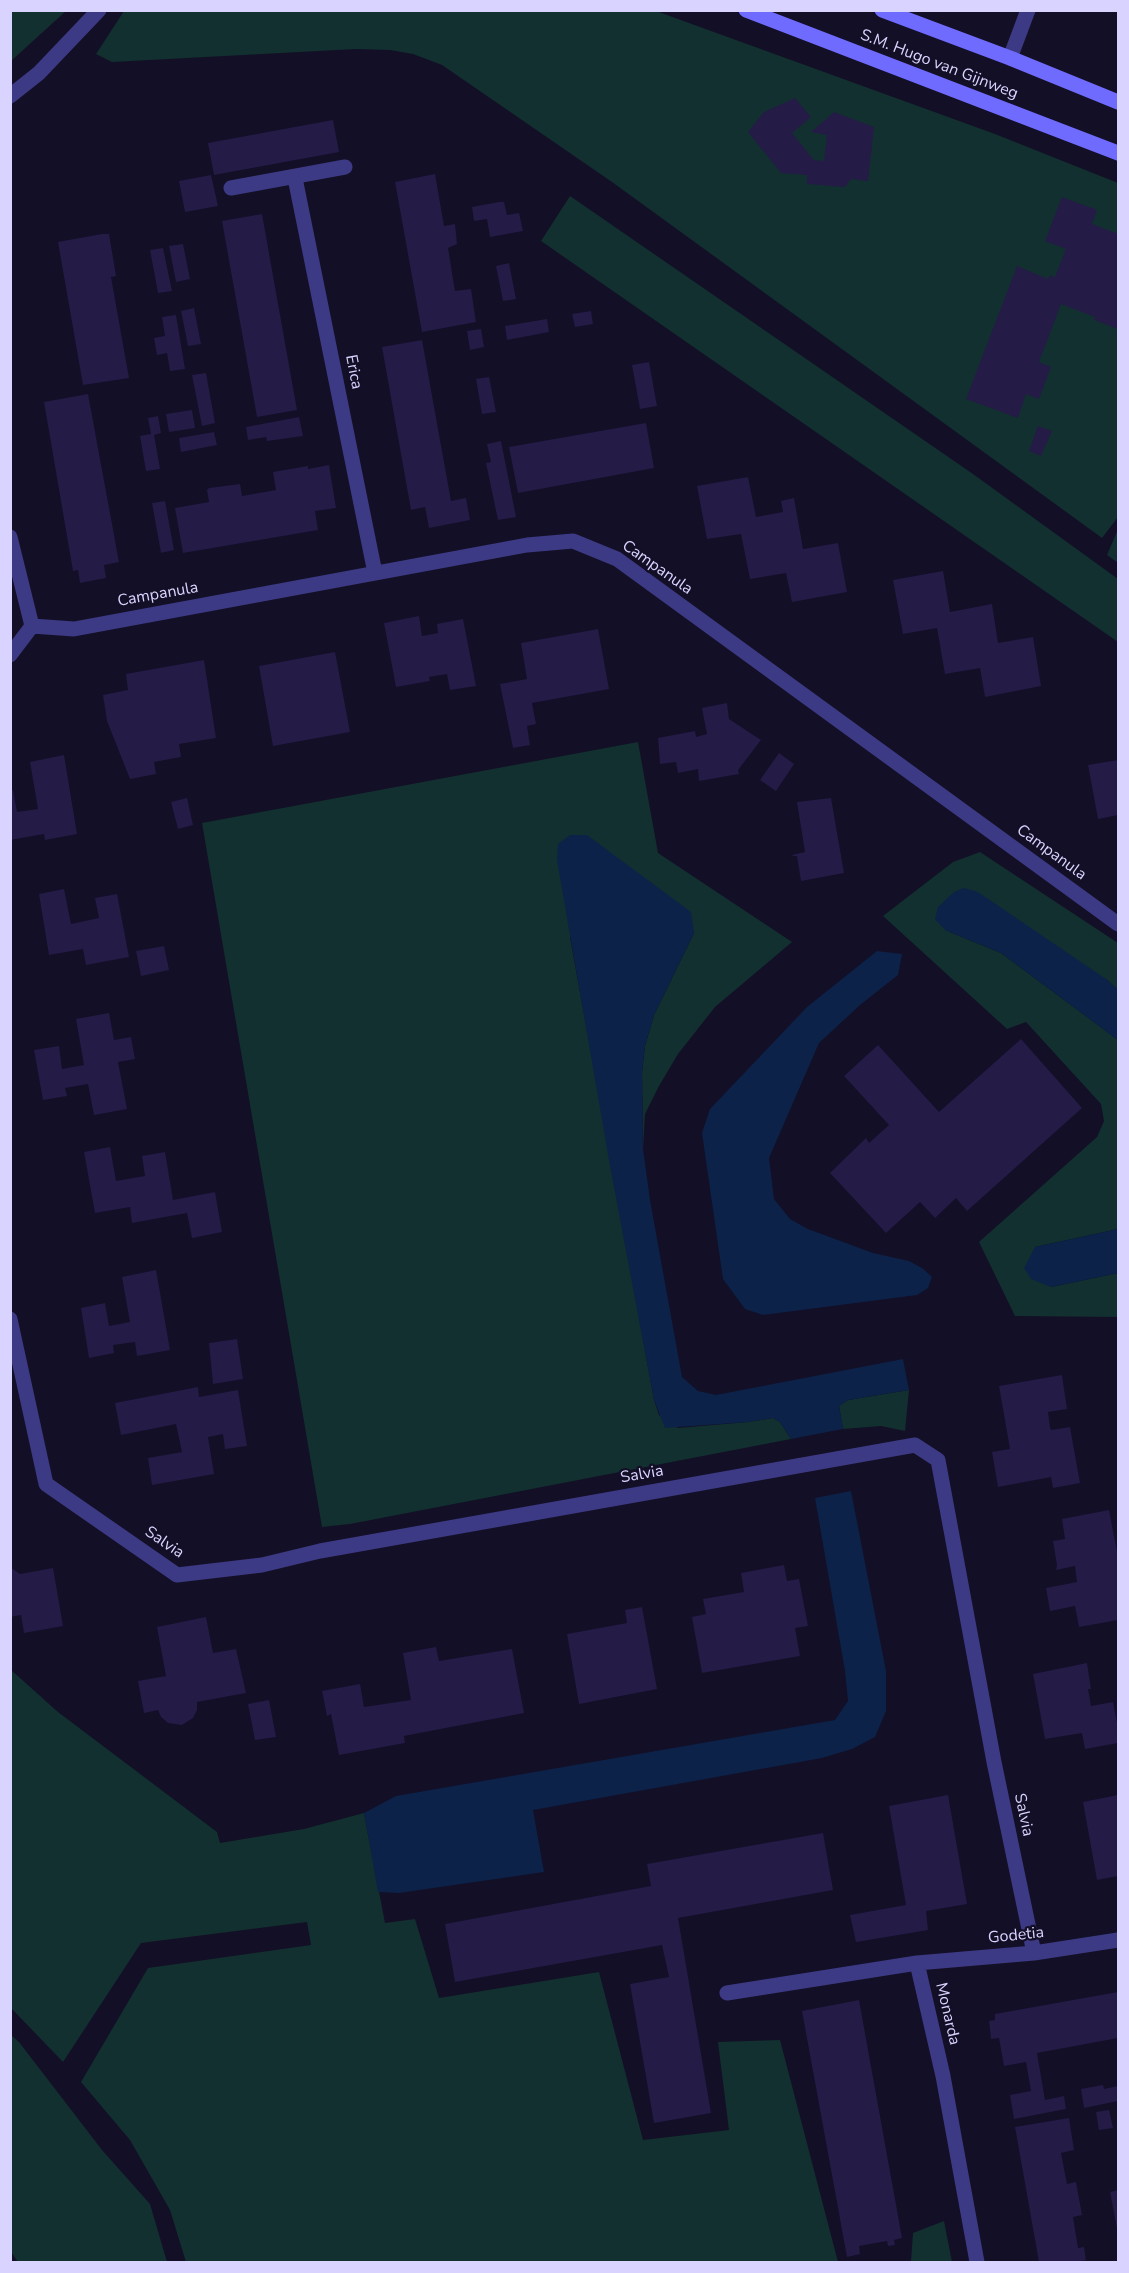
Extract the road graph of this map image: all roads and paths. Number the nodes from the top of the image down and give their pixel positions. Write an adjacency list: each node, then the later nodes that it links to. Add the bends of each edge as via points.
1 (99, 10): 6 (street, via 39,73)
2 (746, 10): 8 (street, S.M. Hugo van Gijnweg)
3 (882, 10): 5 (street, S.M. Hugo van Gijnweg)
4 (1028, 10): 5 (street)
5 (1010, 58): 7 (street, S.M. Hugo van Gijnweg)
6 (10, 96)
7 (1119, 102)
8 (1119, 153)
9 (345, 167): 10 (street)
10 (295, 178): 11 (street); 13 (street, Erica)
11 (231, 188)
12 (10, 537): 14 (street)
13 (375, 573): 14 (street, Campanula, via 74,629); 16 (street, Campanula, via 527,545 573,541 617,559)
14 (32, 626): 15 (street)
15 (10, 655)
16 (1119, 924)
17 (10, 1319): 19 (street, Salvia, via 46,1484 177,1575 262,1564 915,1445 938,1460)
18 (1119, 1940): 19 (street, Godetia)
19 (1034, 1953): 20 (street, Godetia)
20 (917, 1963): 21 (street); 22 (street, Monarda, via 943,2076)
21 (726, 1993)
22 (977, 2262)

